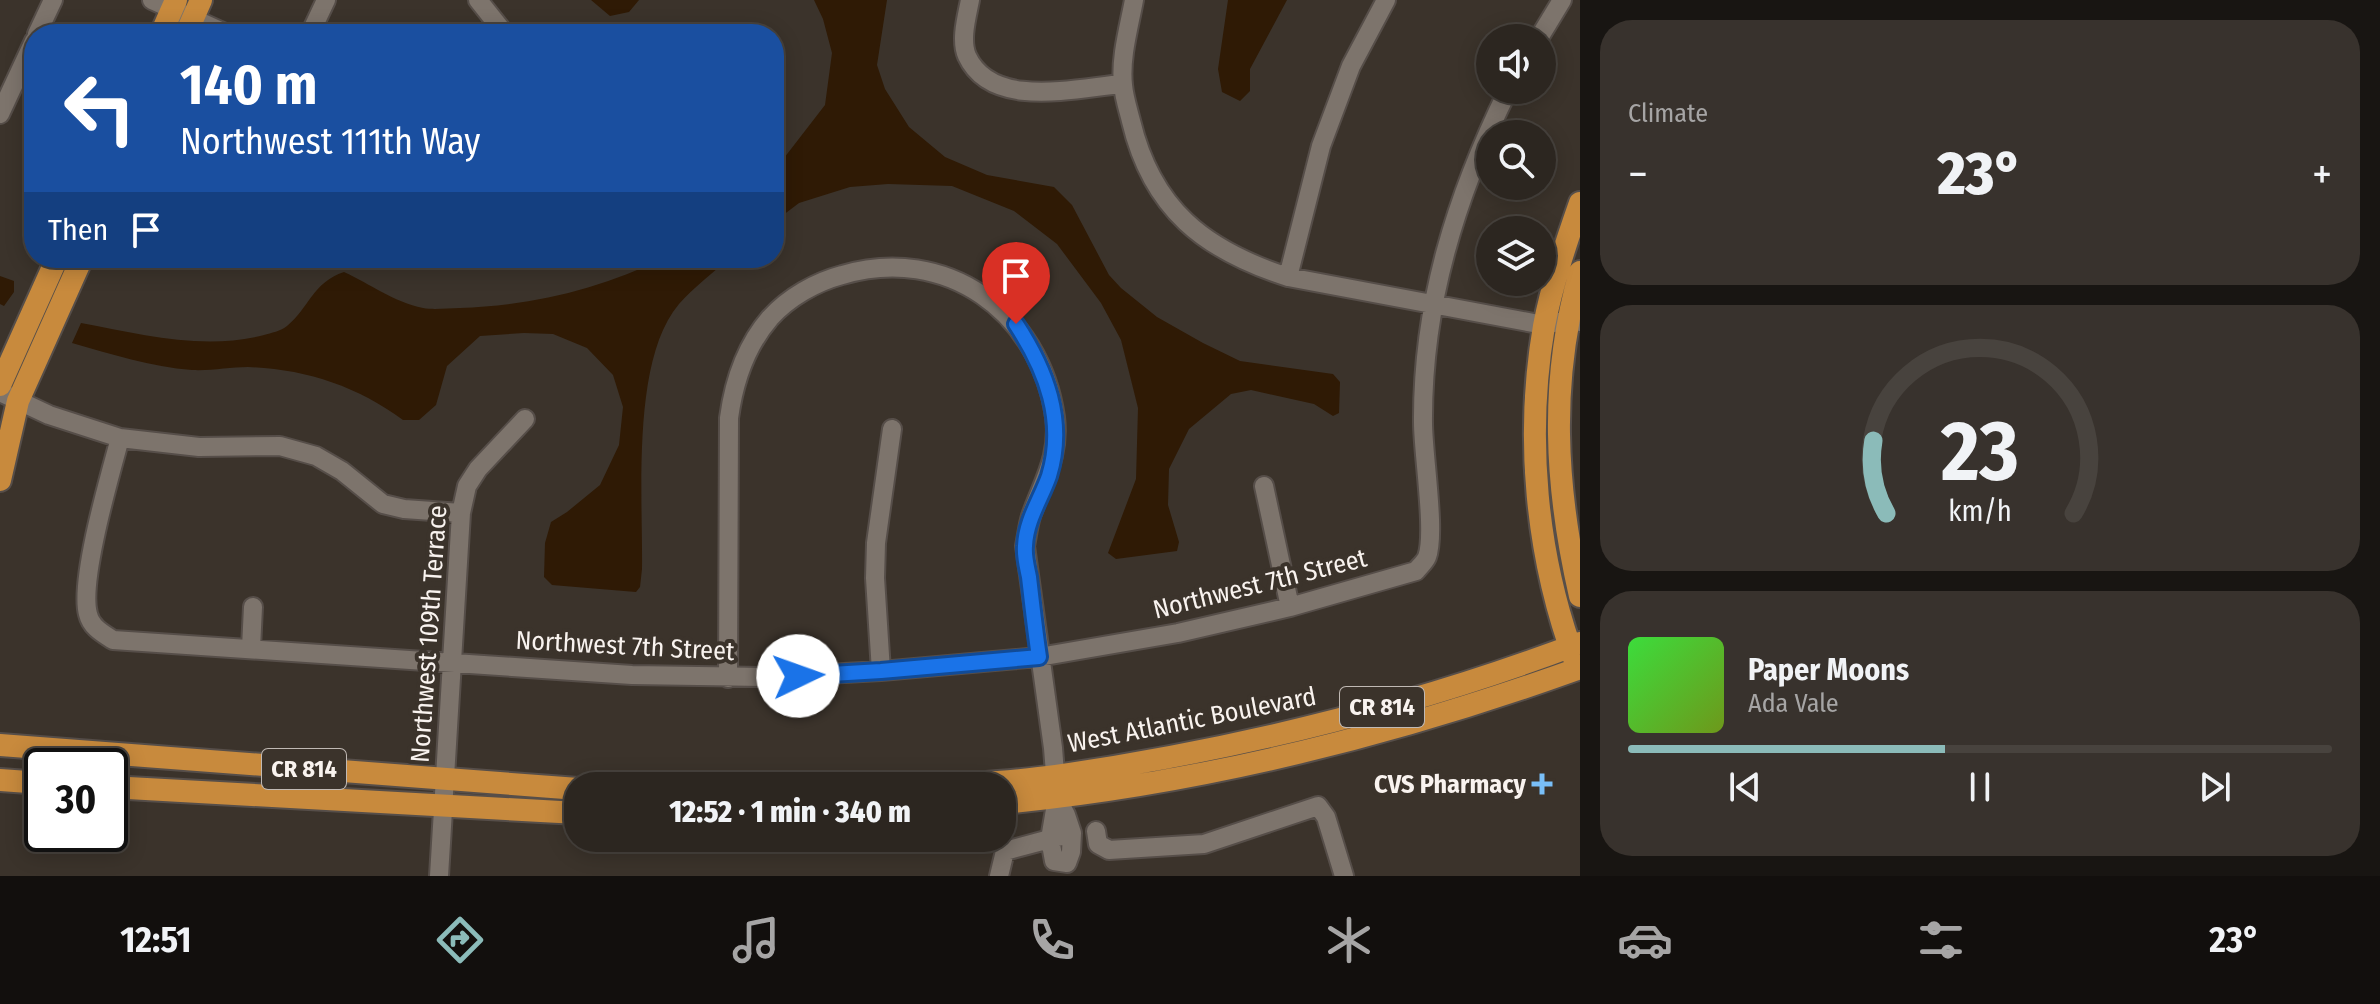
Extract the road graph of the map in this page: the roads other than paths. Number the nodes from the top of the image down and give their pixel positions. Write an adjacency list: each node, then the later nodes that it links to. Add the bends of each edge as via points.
1 (53, 0): 10 (street)
2 (326, 0): 12 (street)
3 (478, 0): 13 (street)
4 (970, 0): 16 (street, via 966,54 1004,89)
5 (1134, 0): 16 (street)
6 (1386, 0): 23 (street, via 1351,66 1321,146)
7 (1562, 0): 14 (street)
8 (167, 3): 9 (street); 11 (main road)
9 (194, 17)
10 (42, 24)
11 (163, 24)
12 (315, 24)
13 (497, 24)
14 (1547, 24)
15 (24, 62): 18 (street)
16 (1122, 84): 23 (street, via 1139,153 1182,218 1210,243)
17 (1501, 104): 24 (street, via 1454,217)
18 (0, 114)
19 (1580, 203): 25 (main road)
20 (53, 268): 27 (main road)
21 (77, 268): 28 (main road)
22 (1580, 272): 26 (main road)
23 (1288, 277): 24 (street)
24 (1433, 305): 25 (street); 37 (street, Northwest 7th Street, via 1423,423 1427,559 1416,571)
25 (1544, 325): 26 (street); 40 (main road, via 1535,409 1536,481 1545,550)
26 (1573, 332): 35 (main road, via 1558,412 1559,478)
27 (0, 385)
28 (9, 397): 31 (street); 32 (main road)
29 (525, 419): 34 (street, Northwest 109th Terrace, via 478,469 467,486)
30 (892, 429): 42 (street, via 876,543)
31 (120, 438): 34 (street, via 168,445 280,446 316,456 383,504); 38 (street, Northwest 7th Street, via 86,597 88,616 113,640)
32 (0, 480)
33 (1264, 486): 37 (street)
34 (461, 513): 41 (street, Northwest 109th Terrace)
35 (1580, 596)
36 (253, 607): 38 (street)
37 (1290, 607): 39 (street, Northwest 7th Street)
38 (251, 648): 41 (street, Northwest 7th Street)
39 (1039, 657): 42 (street, Northwest 7th Street); 43 (street, via 1025,546 1055,450 1049,390 1037,357 1016,324 991,300 930,271 897,266 825,280 793,298 747,351 729,418); 49 (street)
40 (1578, 660): 49 (main road, West Atlantic Boulevard / CR 814, via 1474,680 1345,718)
41 (453, 663): 43 (street, Northwest 7th Street); 45 (street, Northwest 109th Terrace)
42 (881, 671): 43 (street, Northwest 7th Street)
43 (728, 678)
44 (0, 745): 45 (main road, CR 814)
45 (444, 779): 51 (main road, CR 814); 53 (street, Northwest 109th Terrace)
46 (0, 780): 47 (main road)
47 (24, 782)
48 (1016, 787): 49 (main road, West Atlantic Boulevard / CR 814)
49 (1056, 787): 52 (main road, West Atlantic Boulevard / CR 814); 56 (street); 57 (street)
50 (128, 788): 53 (main road, CR 814)
51 (564, 788)
52 (1016, 799)
53 (443, 806): 54 (main road, CR 814); 58 (street, Northwest 109th Terrace)
54 (564, 812)
55 (1096, 831): 60 (street, via 1098,844 1109,850 1204,844 1318,806)
56 (1072, 833): 57 (street); 57 (street, via 1067,863 1054,861)
57 (1050, 839): 59 (street, via 1005,851)
58 (439, 876)
59 (999, 876)
60 (1344, 876)

